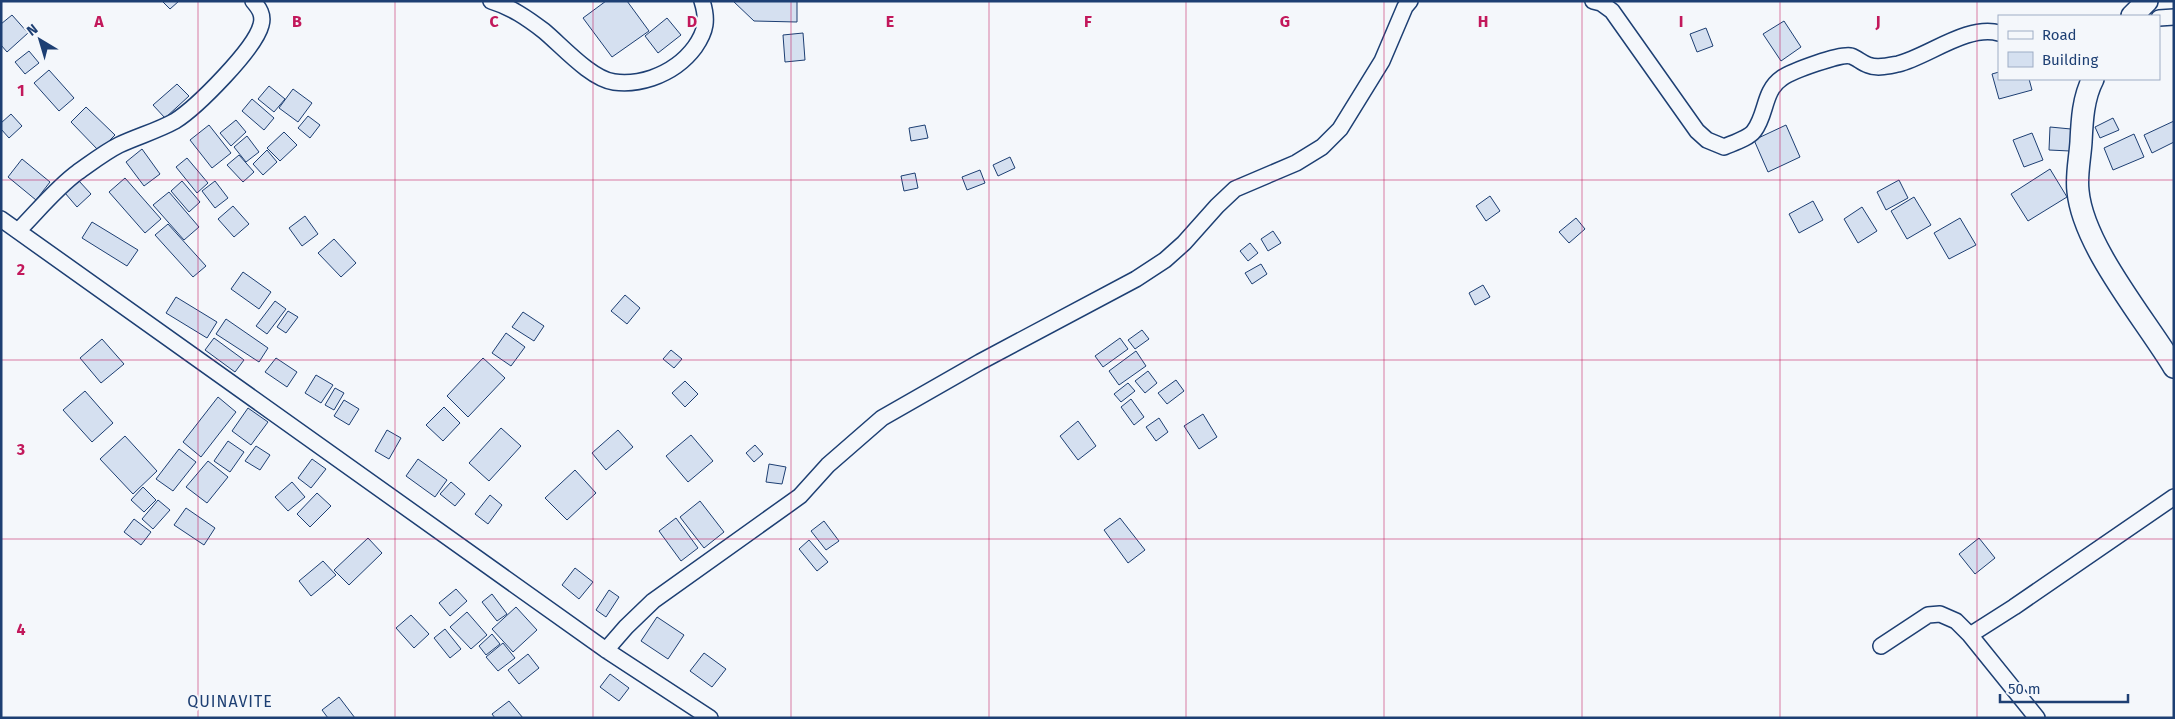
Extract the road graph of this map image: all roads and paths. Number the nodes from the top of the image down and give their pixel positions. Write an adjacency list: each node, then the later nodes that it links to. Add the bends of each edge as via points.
1 (253, 1): 13 (street, via 261,10 262,23 258,34 233,67 196,104 177,120 119,145 76,174)
2 (491, 1): 3 (street, via 523,15 588,70 613,82 637,83 660,75 686,59 703,36 707,15)
3 (702, 1)
4 (1410, 1): 18 (street, via 1382,62 1340,129 1322,147 1296,163 1235,189 1184,243 1136,279 882,418 828,465 800,496 653,601)
5 (1593, 1): 10 (street, via 1612,11 1697,131 1707,140 1724,147 1754,133 1771,89 1790,74 1842,56 1850,56 1868,66 1900,63 1977,32)
6 (2147, 1): 7 (street)
7 (2133, 15)
8 (2174, 17): 9 (street)
9 (2160, 18)
10 (1998, 32)
11 (2092, 80): 14 (street, via 2083,115 2078,191 2084,218 2091,237 2118,282)
12 (1, 219): 13 (street)
13 (18, 231): 18 (street)
14 (2174, 367)
15 (2174, 498): 16 (street)
16 (1970, 635): 17 (street, via 1956,621 1940,614 1928,615); 20 (street)
17 (1881, 646)
18 (606, 650): 19 (street)
19 (710, 718)
20 (2037, 718)

